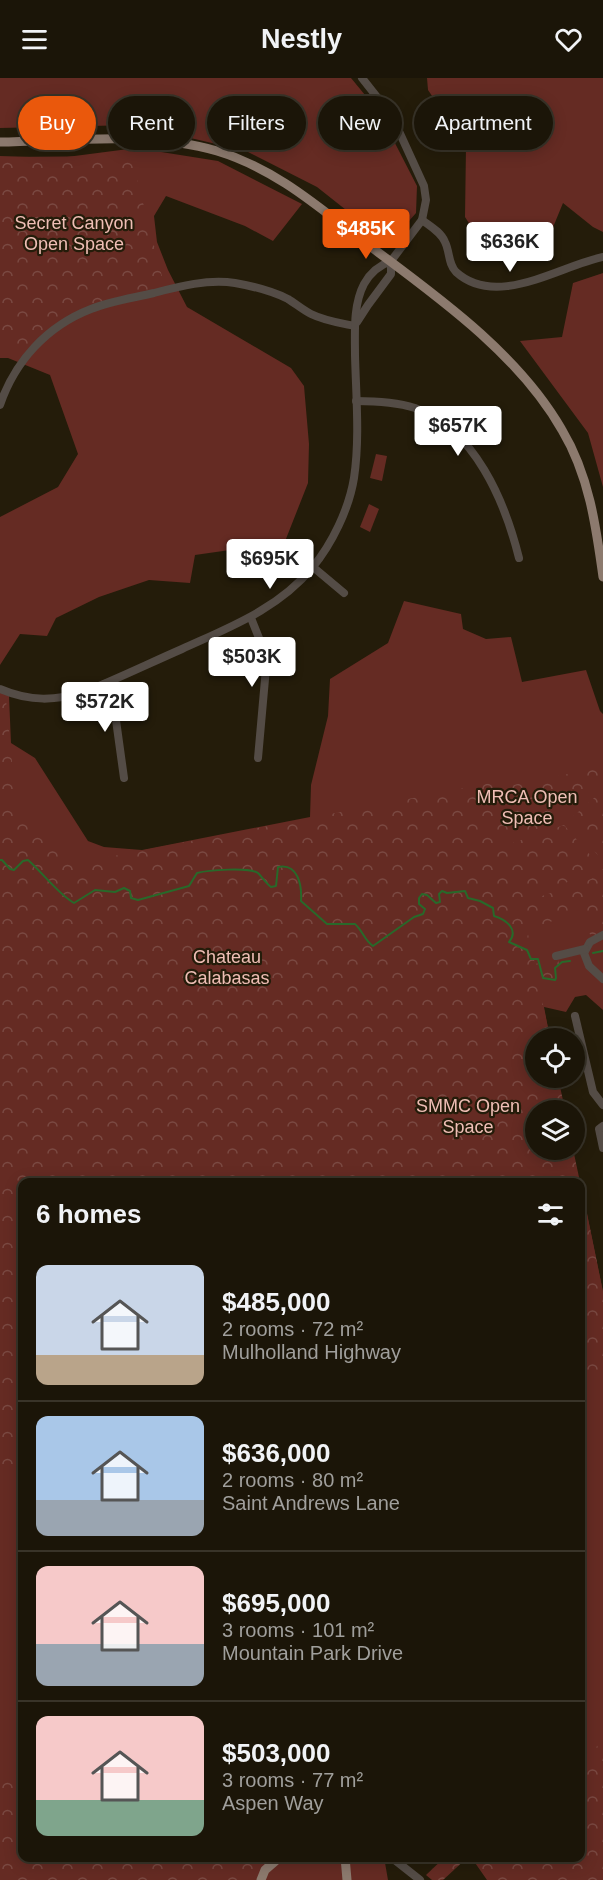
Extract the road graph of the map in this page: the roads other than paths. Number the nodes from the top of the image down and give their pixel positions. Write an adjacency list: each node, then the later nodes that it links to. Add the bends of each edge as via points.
1 (363, 78): 3 (street, via 392,116 414,161 426,200)
2 (0, 142): 5 (main road, via 131,139 182,143 217,151 244,161 306,195)
3 (422, 220): 4 (street, via 445,240 454,270 493,288 520,284); 5 (street)
4 (603, 257)
5 (392, 261): 6 (street, via 380,266); 7 (street, via 391,274); 13 (main road, via 479,333 549,409 583,475 593,510)
6 (364, 285): 7 (street); 8 (street)
7 (375, 295): 8 (street)
8 (355, 326): 9 (street); 10 (street, via 326,320 256,288 210,282 185,285 92,308 69,319 28,352)
9 (356, 401): 11 (street, via 382,401 416,408 456,435 490,479); 12 (street, via 357,453 349,500)
10 (0, 405)
11 (519, 558)
12 (313, 567): 14 (street); 15 (street, via 278,600)
13 (603, 578)
14 (344, 593)
15 (251, 618): 16 (street); 18 (street, via 266,668)
16 (104, 684): 17 (street, via 49,700); 19 (street, via 115,713)
17 (0, 689)
18 (258, 758)
19 (124, 778)
20 (603, 935): 21 (street)
21 (585, 949): 22 (street); 23 (street, via 588,966)
22 (556, 956)
23 (603, 979)
24 (575, 1016): 25 (street, via 593,1092)
25 (603, 1105)
26 (603, 1126): 27 (street, via 599,1130)
27 (603, 1148)
28 (274, 1862): 31 (main road)
29 (345, 1862): 32 (main road)
30 (397, 1862): 33 (street)
31 (261, 1880)
32 (347, 1880)
33 (420, 1880)

